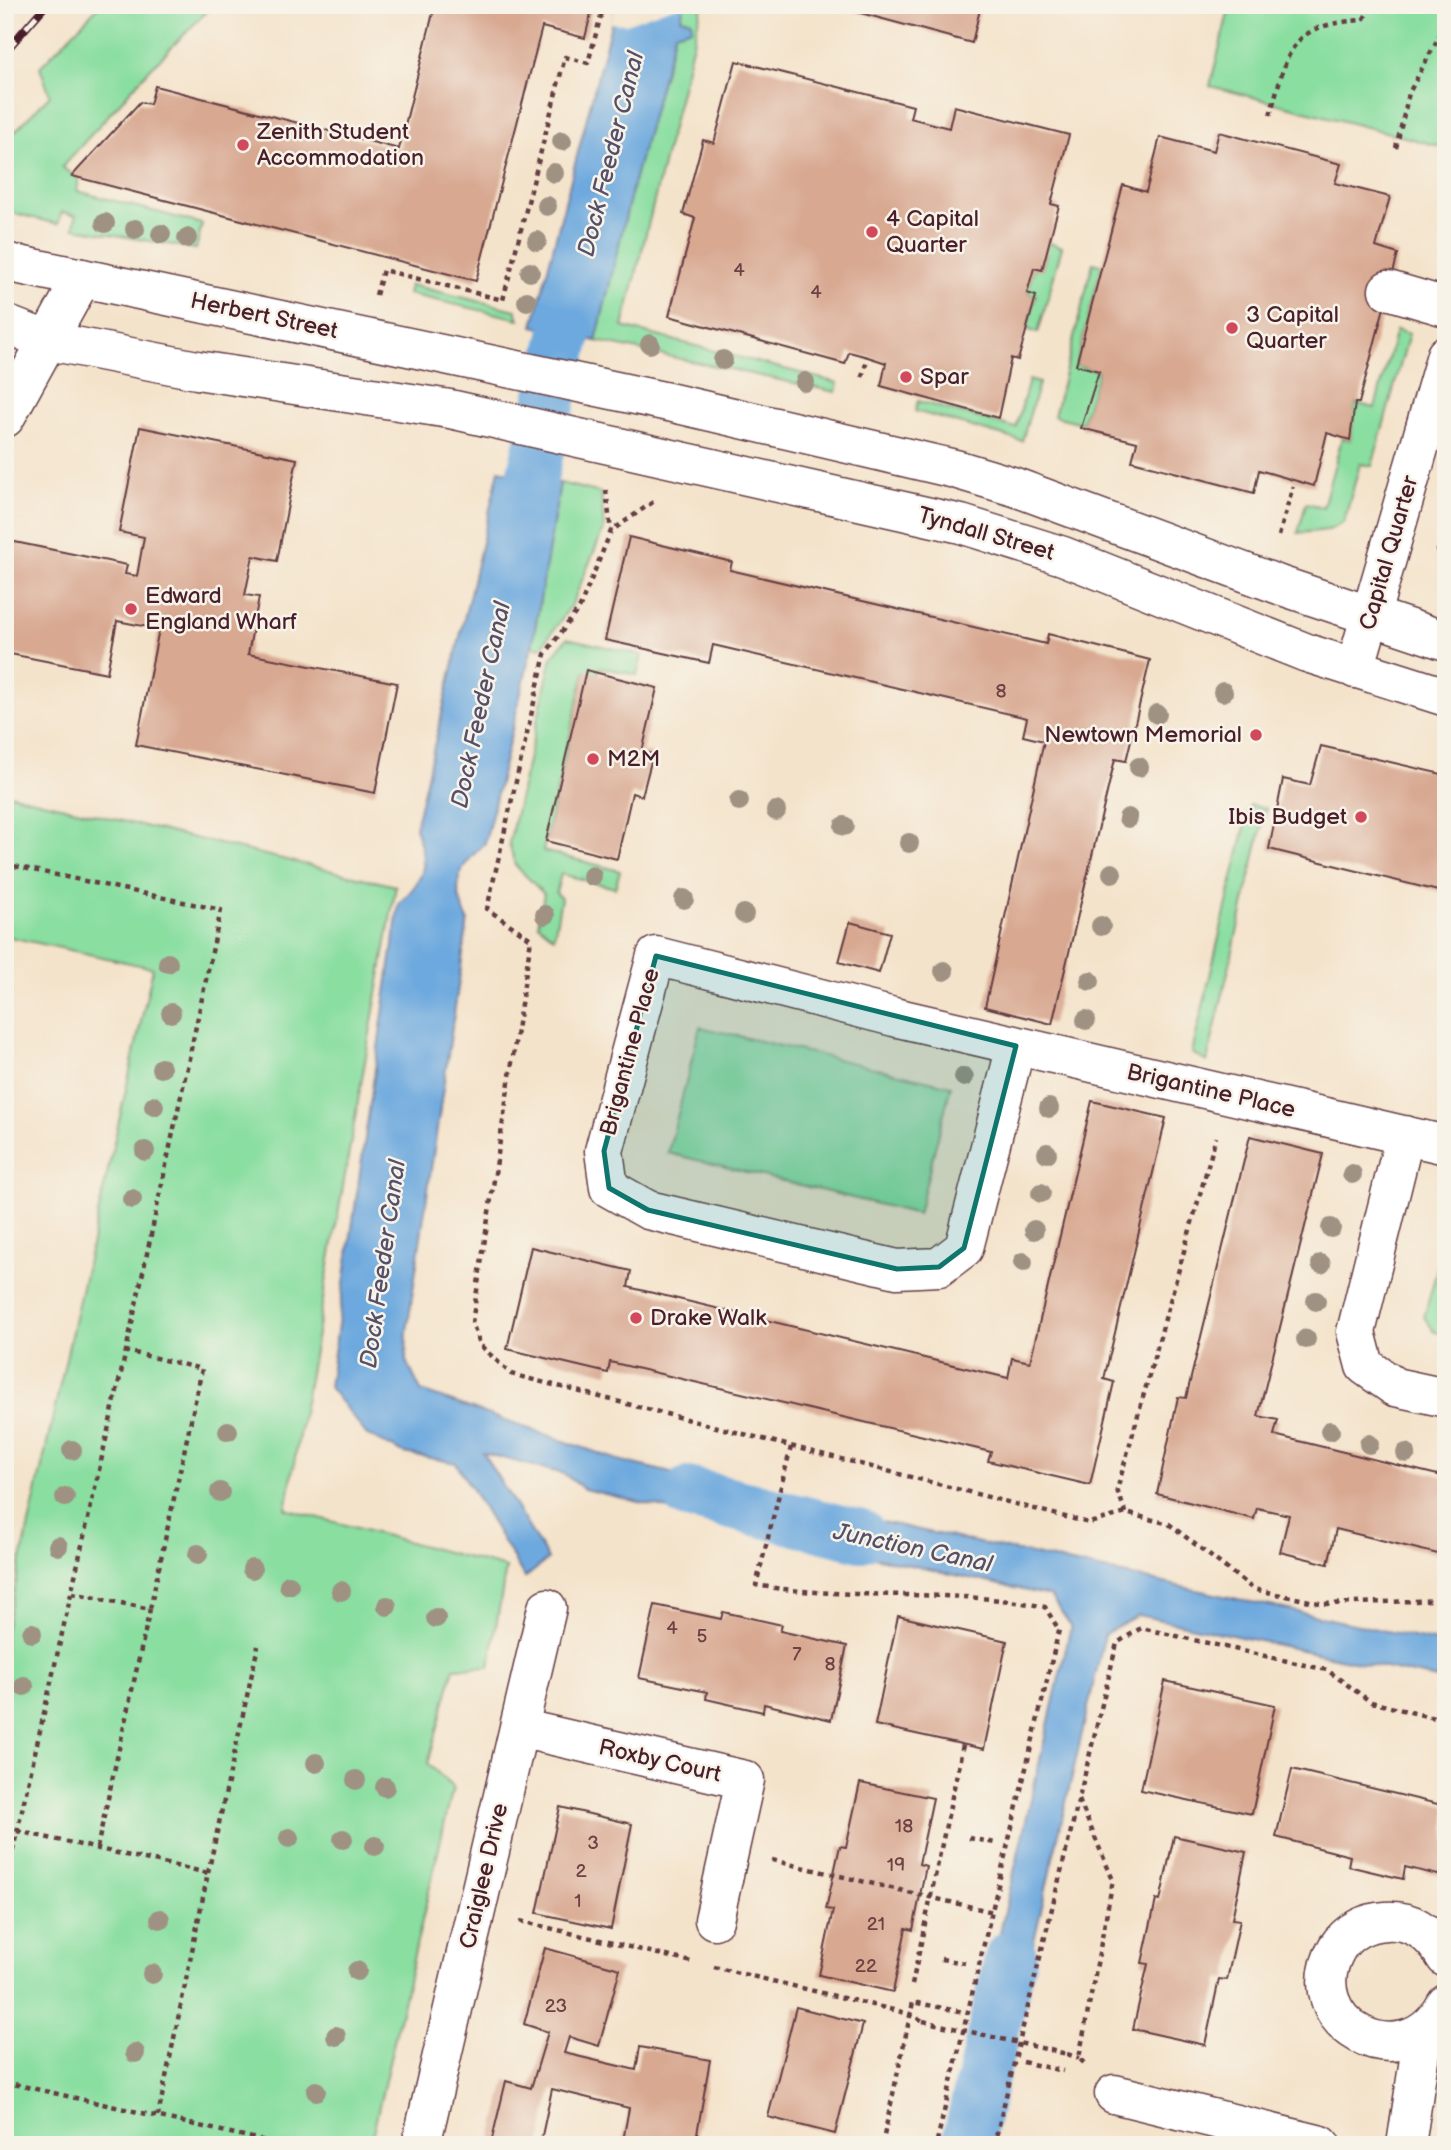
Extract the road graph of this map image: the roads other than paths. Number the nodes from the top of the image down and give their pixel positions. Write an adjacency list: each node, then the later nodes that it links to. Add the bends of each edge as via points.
1 (11, 274): 2 (street, Herbert Street)
2 (82, 278): 6 (street); 9 (street, Herbert Street, via 608,389 967,473)
3 (1388, 290): 4 (street)
4 (1446, 307)
5 (5, 324): 6 (street)
6 (49, 341): 8 (street); 11 (street, Tyndall Street, via 510,422 961,524 1063,556)
7 (1446, 355): 9 (street, Capital Quarter)
8 (5, 418)
9 (1370, 616): 10 (street); 11 (street, Capital Quarter)
10 (1446, 641)
11 (1355, 669): 12 (street, Tyndall Street)
12 (1446, 698)
13 (1016, 1046): 13 (street, Brigantine Place, via 656,956 604,1151 609,1188 648,1210 897,1269 939,1267 964,1248); 14 (street, Brigantine Place)
14 (1405, 1135): 15 (street, Brigantine Place); 16 (street, via 1356,1332 1365,1366 1395,1387)
15 (1446, 1145)
16 (1446, 1398)
17 (547, 1608): 18 (street, Craiglee Drive)
18 (519, 1728): 19 (street, Roxby Court, via 745,1780); 24 (street, Craiglee Drive)
19 (714, 1920)
20 (1446, 1958): 21 (street, via 1435,1939 1417,1927 1398,1920 1376,1921 1356,1928 1342,1941 1327,1977 1337,2015 1367,2038 1406,2040)
21 (1434, 2018): 26 (street)
22 (1114, 2094): 23 (street)
23 (1273, 2140): 25 (street)
24 (421, 2145)
25 (1321, 2145)
26 (1406, 2145)

